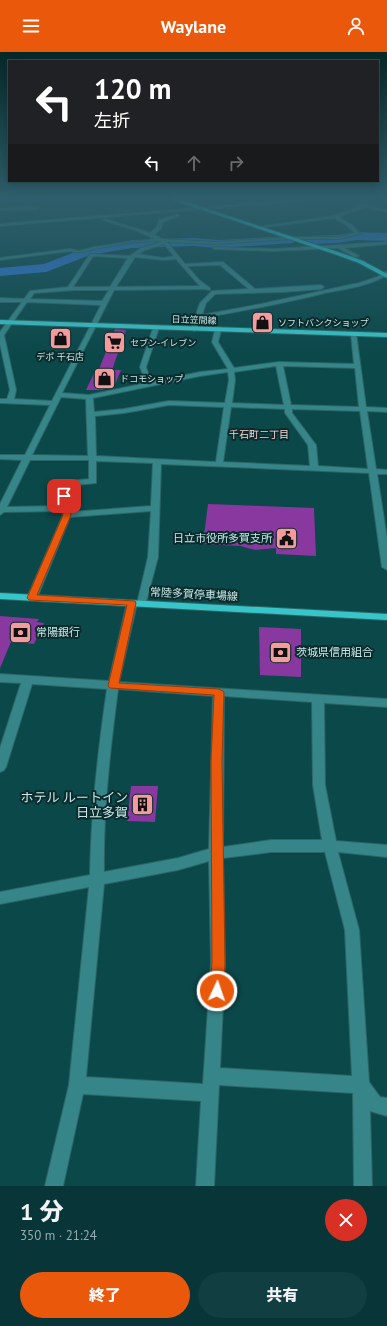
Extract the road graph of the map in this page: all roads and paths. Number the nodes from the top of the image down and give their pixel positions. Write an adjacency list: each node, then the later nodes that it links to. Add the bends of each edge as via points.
1 (91, 249): 11 (street)
2 (143, 249): 8 (street)
3 (170, 249): 9 (street)
4 (225, 249): 5 (street)
5 (299, 249)
6 (325, 249): 10 (highway)
7 (343, 249): 10 (street, via 357,256)
8 (132, 256): 9 (street); 16 (street); 17 (street, via 92,256)
9 (178, 258): 12 (street)
10 (351, 258): 13 (highway)
11 (0, 259)
12 (185, 265): 15 (street); 18 (street, via 221,264)
13 (386, 274): 14 (street)
14 (355, 285): 18 (street); 23 (street, via 262,306)
15 (204, 287): 16 (street); 19 (street)
16 (113, 288): 17 (street); 22 (street)
17 (69, 289): 21 (street, via 32,292)
18 (253, 290): 19 (street)
19 (214, 292): 23 (street, via 203,303)
20 (0, 300): 21 (street)
21 (24, 301): 22 (street); 25 (street)
22 (104, 303): 26 (street)
23 (198, 317): 28 (street)
24 (0, 322): 25 (main road, 日立笠間線)
25 (10, 323): 26 (main road, 日立笠間線); 31 (street)
26 (93, 326): 27 (main road, 日立笠間線); 37 (street)
27 (156, 328): 28 (main road, 日立笠間線); 36 (street, via 143,367 145,374)
28 (194, 329): 29 (main road, 日立笠間線)
29 (218, 330): 30 (main road, 日立笠間線); 35 (street, via 215,342)
30 (354, 334): 32 (main road, 日立笠間線); 34 (street)
31 (0, 335): 40 (street, via 7,378 12,390)
32 (387, 335)
33 (279, 364): 34 (street); 35 (street); 43 (street)
34 (357, 366): 44 (street)
35 (231, 370): 36 (street); 42 (street)
36 (156, 383): 38 (street)
37 (59, 395): 38 (street); 41 (street)
38 (89, 397): 46 (street)
39 (0, 401): 40 (street)
40 (10, 401): 41 (street)
41 (54, 403): 47 (street)
42 (229, 405): 43 (street); 46 (street, via 169,403); 51 (street)
43 (289, 407): 44 (street); 52 (street, via 292,419 312,445)
44 (363, 410): 45 (street); 53 (street)
45 (387, 410)
46 (91, 414): 49 (street)
47 (27, 456): 48 (street); 49 (street); 56 (street)
48 (0, 457)
49 (92, 458): 50 (street); 57 (street, via 93,481 62,484)
50 (157, 462): 51 (street); 55 (street)
51 (219, 464): 52 (street)
52 (314, 468): 53 (street)
53 (372, 471): 54 (street); 58 (street)
54 (387, 472)
55 (154, 508): 57 (street); 61 (street, via 153,557)
56 (0, 510): 57 (street)
57 (67, 512): 60 (street)
58 (387, 568)
59 (0, 596): 60 (main road, 常陸多賀停車場線)
60 (32, 598): 61 (main road, 常陸多賀停車場線)
61 (137, 603): 62 (main road, 常陸多賀停車場線); 65 (street)
62 (387, 617)
63 (0, 678): 64 (street)
64 (28, 679): 65 (street); 69 (street)
65 (113, 686): 66 (street); 73 (street, via 102,766 97,828)
66 (219, 692): 67 (street); 72 (street)
67 (318, 699): 68 (street); 70 (street, via 319,785)
68 (387, 703)
69 (0, 767)
70 (330, 846): 71 (street); 72 (street, via 271,846); 77 (street, via 352,930)
71 (387, 851)
72 (216, 853): 73 (street, via 178,864); 75 (street, via 218,963)
73 (97, 880): 74 (street); 76 (street)
74 (0, 898)
75 (212, 1084): 76 (street); 77 (street); 80 (street)
76 (77, 1085): 79 (street)
77 (361, 1085): 78 (street, via 375,1105); 81 (street)
78 (387, 1107)
79 (54, 1186)
80 (205, 1186)
81 (363, 1186)

